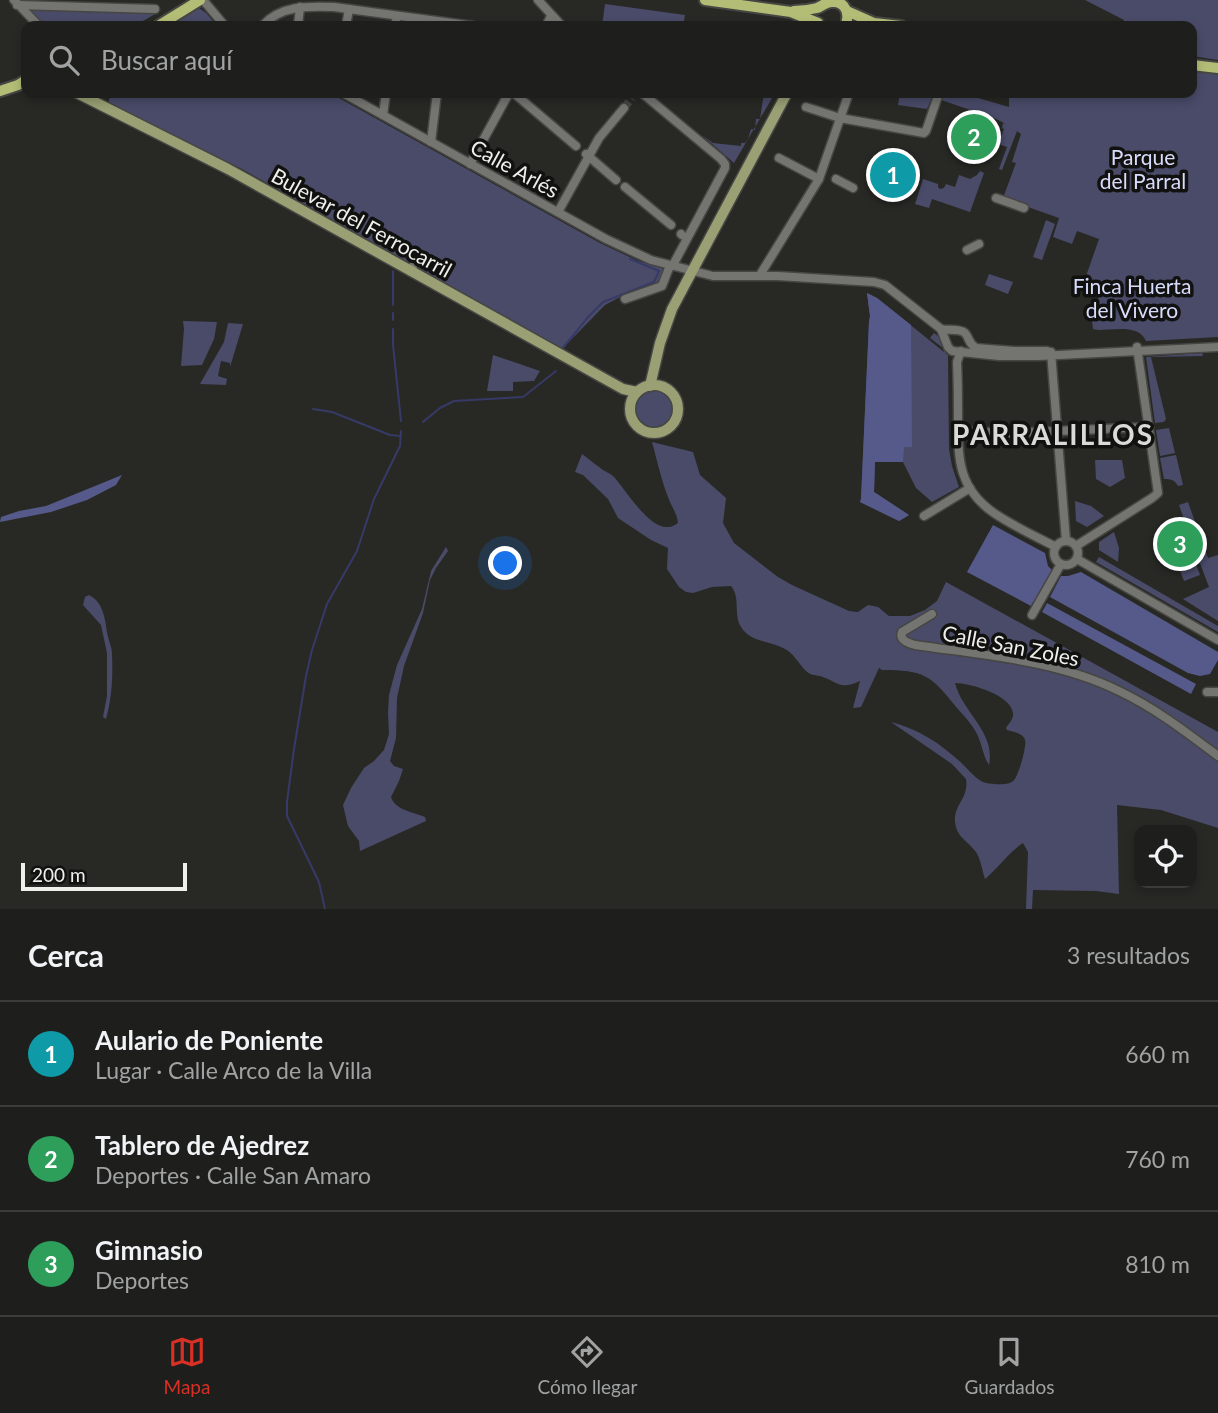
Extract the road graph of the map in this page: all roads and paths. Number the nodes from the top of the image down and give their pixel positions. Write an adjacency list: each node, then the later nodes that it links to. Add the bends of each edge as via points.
1 (201, 0): 5 (highway); 16 (street)
2 (705, 0): 11 (highway)
3 (536, 1): 13 (street)
4 (15, 3): 7 (street); 14 (street)
5 (191, 3): 15 (highway)
6 (828, 3): 9 (highway); 11 (highway); 25 (highway, via 817,15)
7 (151, 6)
8 (300, 7): 10 (street); 17 (street, via 282,11); 18 (street)
9 (847, 7): 26 (highway)
10 (349, 9): 12 (street); 19 (street)
11 (791, 12): 24 (highway)
12 (397, 16): 20 (street); 21 (street)
13 (551, 16): 22 (street); 23 (street)
14 (34, 21)
15 (165, 21)
16 (220, 21)
17 (268, 21)
18 (299, 21)
19 (347, 21)
20 (396, 21)
21 (428, 21)
22 (549, 21)
23 (556, 21)
24 (810, 21)
25 (818, 21)
26 (866, 21)
27 (1197, 66): 28 (highway)
28 (1218, 68)
29 (21, 84): 30 (highway)
30 (0, 91)
31 (85, 98): 62 (main road, Bulevar del Ferrocarril, via 228,169)
32 (352, 98): 43 (street, Calle Arlés)
33 (386, 98): 43 (street)
34 (436, 98): 45 (street)
35 (511, 98): 49 (street)
36 (518, 98): 46 (street)
37 (642, 98): 61 (street, via 725,164)
38 (784, 98): 63 (main road)
39 (847, 98): 44 (street)
40 (937, 98): 44 (street, via 924,133)
41 (806, 107): 44 (street)
42 (624, 108): 47 (street)
43 (383, 115): 45 (street, Calle Arlés)
44 (840, 118): 50 (street)
45 (431, 142): 49 (street, Calle Arlés)
46 (576, 146)
47 (587, 155): 51 (street); 56 (street)
48 (779, 158): 50 (street)
49 (470, 164): 56 (street, Calle Arlés)
50 (821, 176): 53 (street); 64 (street)
51 (616, 180)
52 (625, 187): 57 (street)
53 (853, 188)
54 (996, 198): 55 (street)
55 (1024, 208)
56 (558, 212): 61 (street, Calle Arlés, via 634,253)
57 (671, 225)
58 (979, 244): 59 (street)
59 (967, 250)
60 (419, 254): 62 (street)
61 (673, 265): 63 (street, Calle Arlés); 65 (street, via 662,286)
62 (410, 271): 75 (main road, Bulevar del Ferrocarril)
63 (691, 271): 64 (street, Calle Arlés); 74 (main road, via 660,342)
64 (760, 275): 66 (street, Calle Arlés, via 880,283)
65 (625, 299)
66 (941, 329): 67 (street); 68 (street)
67 (951, 332): 68 (street); 69 (street, via 962,332)
68 (946, 341): 72 (street, via 948,347)
69 (968, 341): 72 (street); 73 (street, via 981,349)
70 (1218, 344): 71 (street); 71 (street)
71 (1137, 349): 73 (street); 73 (street); 76 (street)
72 (959, 351): 73 (street, via 999,356); 77 (street)
73 (1051, 353): 78 (street)
74 (652, 382): 75 (main road); 75 (main road, via 667,389 678,405 676,419 665,430 651,432 638,426 631,414)
75 (635, 396)
76 (1149, 427): 78 (street); 83 (street, via 1156,496)
77 (958, 431): 78 (street); 79 (street, via 960,467)
78 (1057, 431): 81 (street)
79 (970, 488): 80 (street); 82 (street, via 995,513)
80 (924, 516)
81 (1066, 541): 82 (street); 83 (street)
82 (1056, 547): 85 (street)
83 (1076, 547): 84 (street)
84 (1077, 559): 85 (street, via 1070,565); 88 (street)
85 (1061, 564): 87 (street)
86 (932, 614): 91 (street, Calle San Zoles, via 902,632 903,639 1091,679 1157,712)
87 (1032, 615)
88 (1218, 640)
89 (1207, 692): 90 (street)
90 (1218, 692)
91 (1218, 756)

